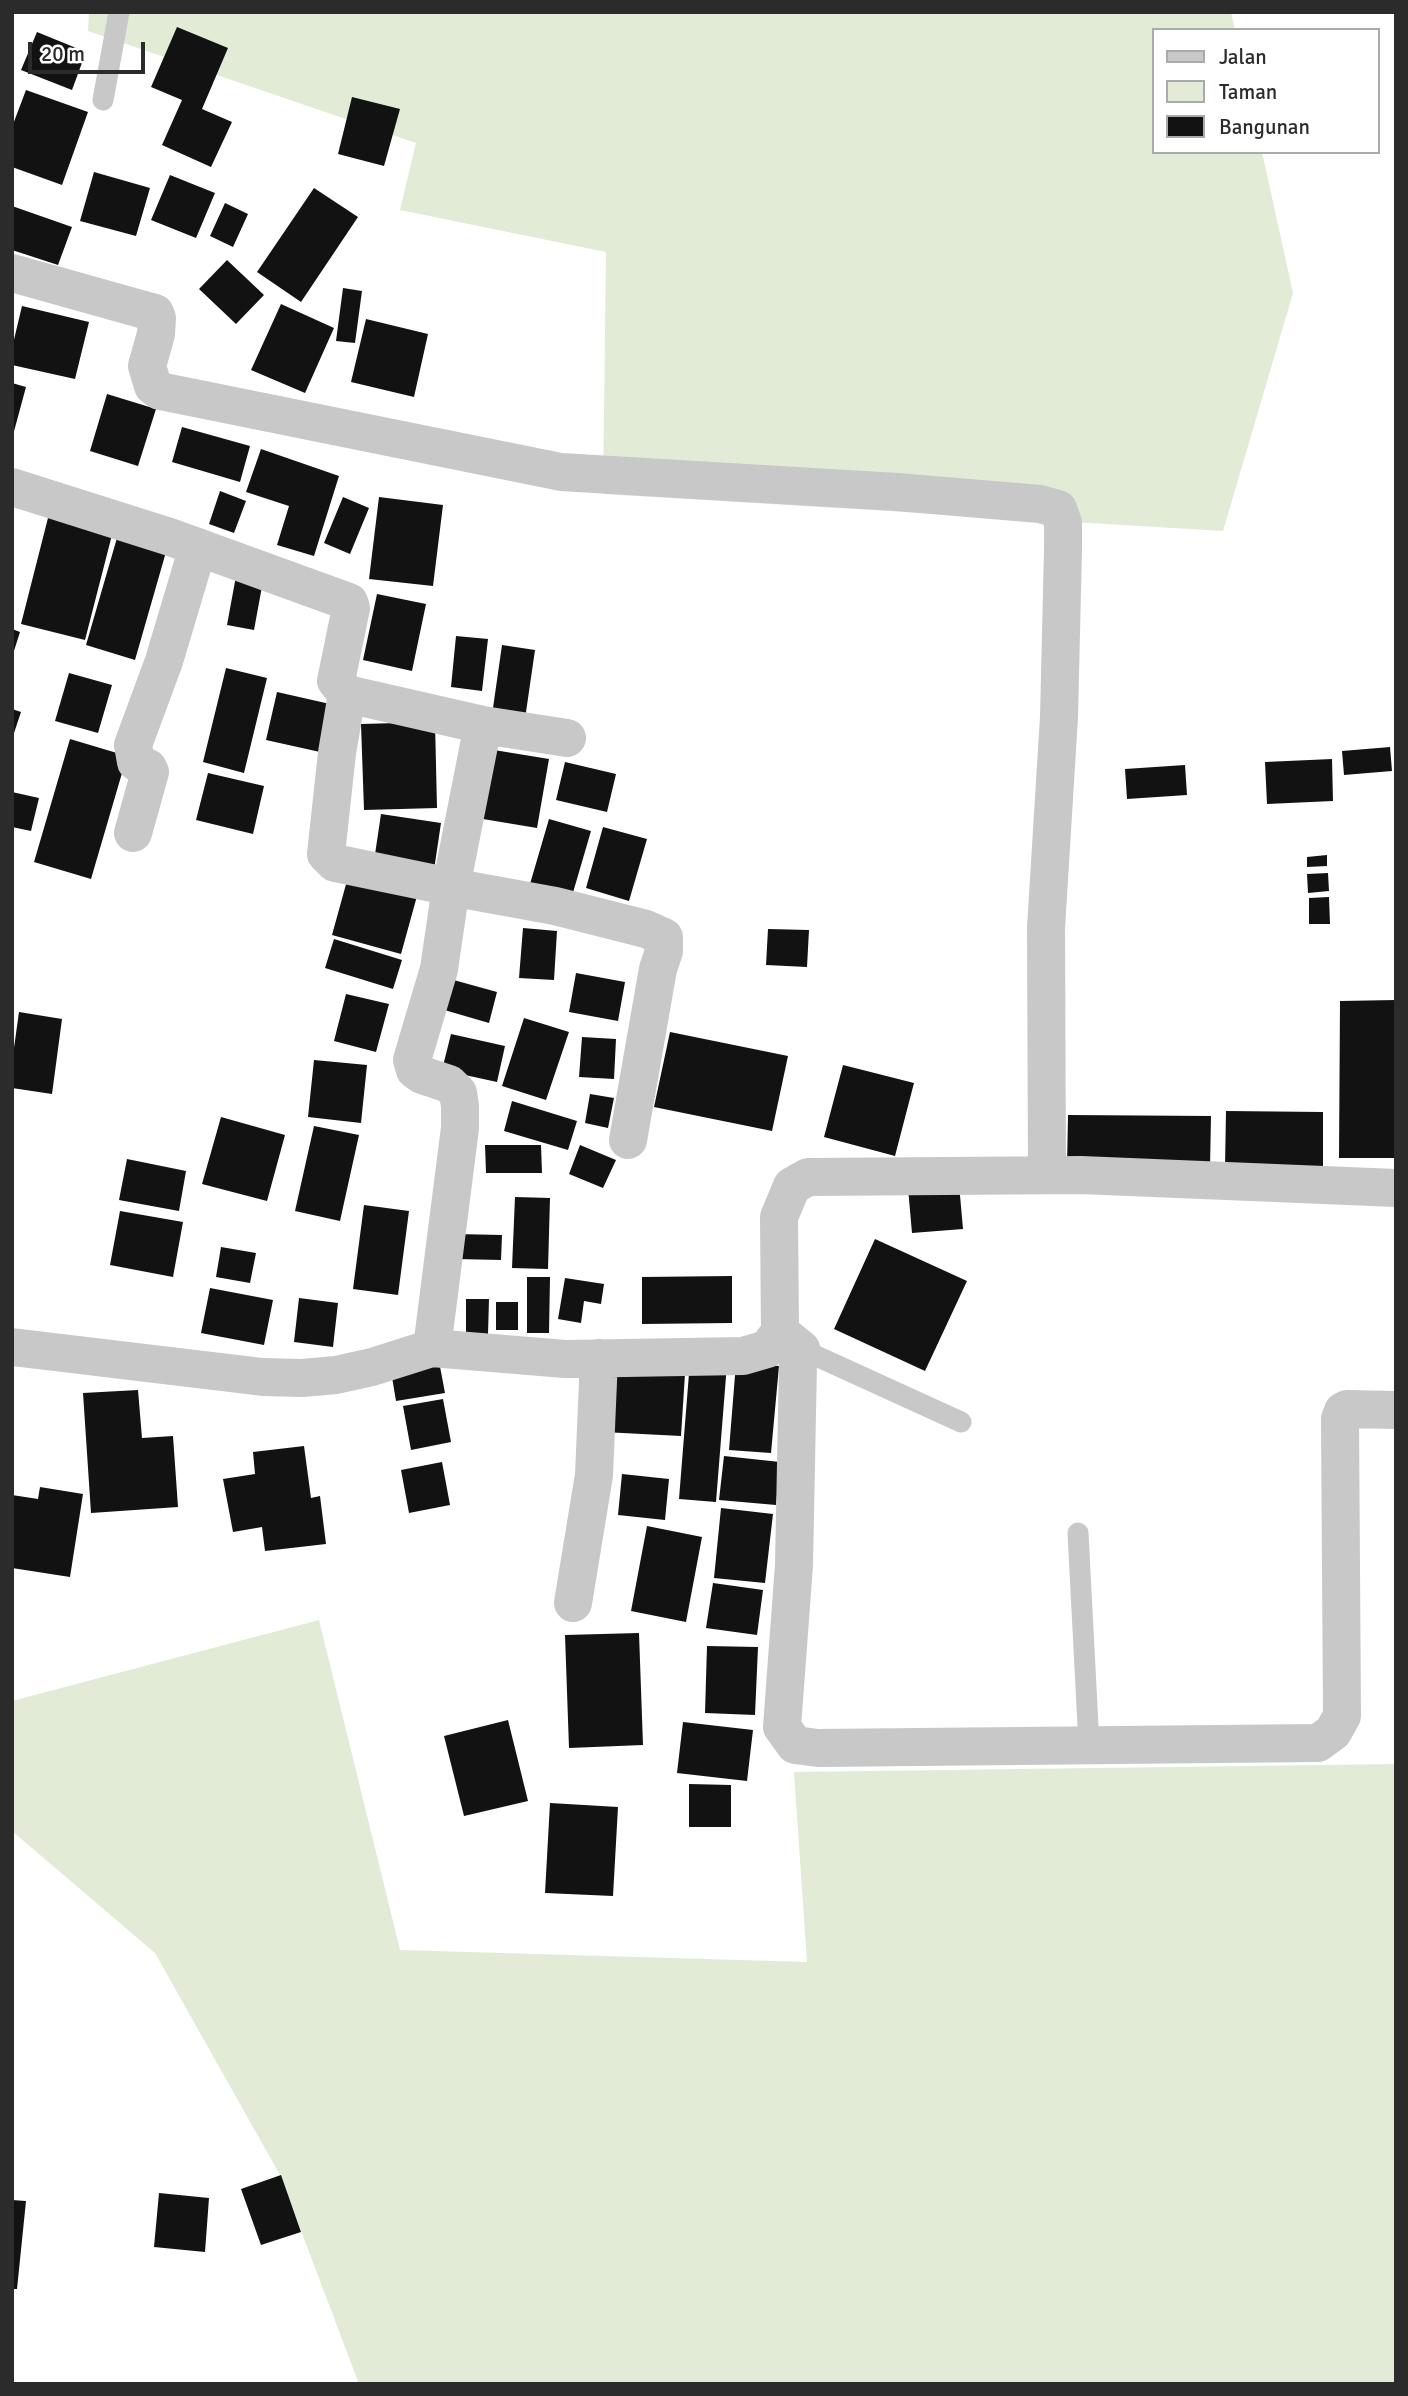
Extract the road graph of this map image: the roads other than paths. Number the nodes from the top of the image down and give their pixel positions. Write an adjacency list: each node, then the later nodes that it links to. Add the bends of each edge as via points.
1 (119, 12): 2 (lane)
2 (103, 100)
3 (12, 273): 12 (street, via 155,313 156,334 147,366 153,386 160,391 562,472 897,492 1058,509 1063,549 1059,717 1046,928)
4 (12, 487): 5 (street)
5 (198, 547): 6 (street, via 349,602 337,681); 9 (street, via 133,745 136,762 150,772)
6 (347, 694): 7 (street); 10 (street, via 326,854 335,863)
7 (483, 725): 8 (street); 10 (street)
8 (567, 738)
9 (132, 833)
10 (451, 887): 11 (street, via 555,906 664,937); 16 (street, via 439,969 412,1060 422,1075 449,1084 458,1093 460,1106)
11 (628, 1140)
12 (1047, 1175): 13 (street); 14 (street, via 832,1175 808,1177 792,1186 779,1217)
13 (1396, 1188)
14 (790, 1341): 17 (street, via 743,1356); 19 (lane); 22 (street, via 798,1363 794,1565 782,1727 795,1745)
15 (12, 1347): 16 (street, via 302,1378 360,1370)
16 (432, 1348): 17 (street, via 565,1359)
17 (599, 1357): 21 (street, via 594,1475)
18 (1396, 1409): 22 (street, via 1347,1409 1340,1419 1342,1716 1333,1732 1318,1743)
19 (961, 1422)
20 (1078, 1533): 22 (lane)
21 (573, 1603)
22 (1089, 1745)

